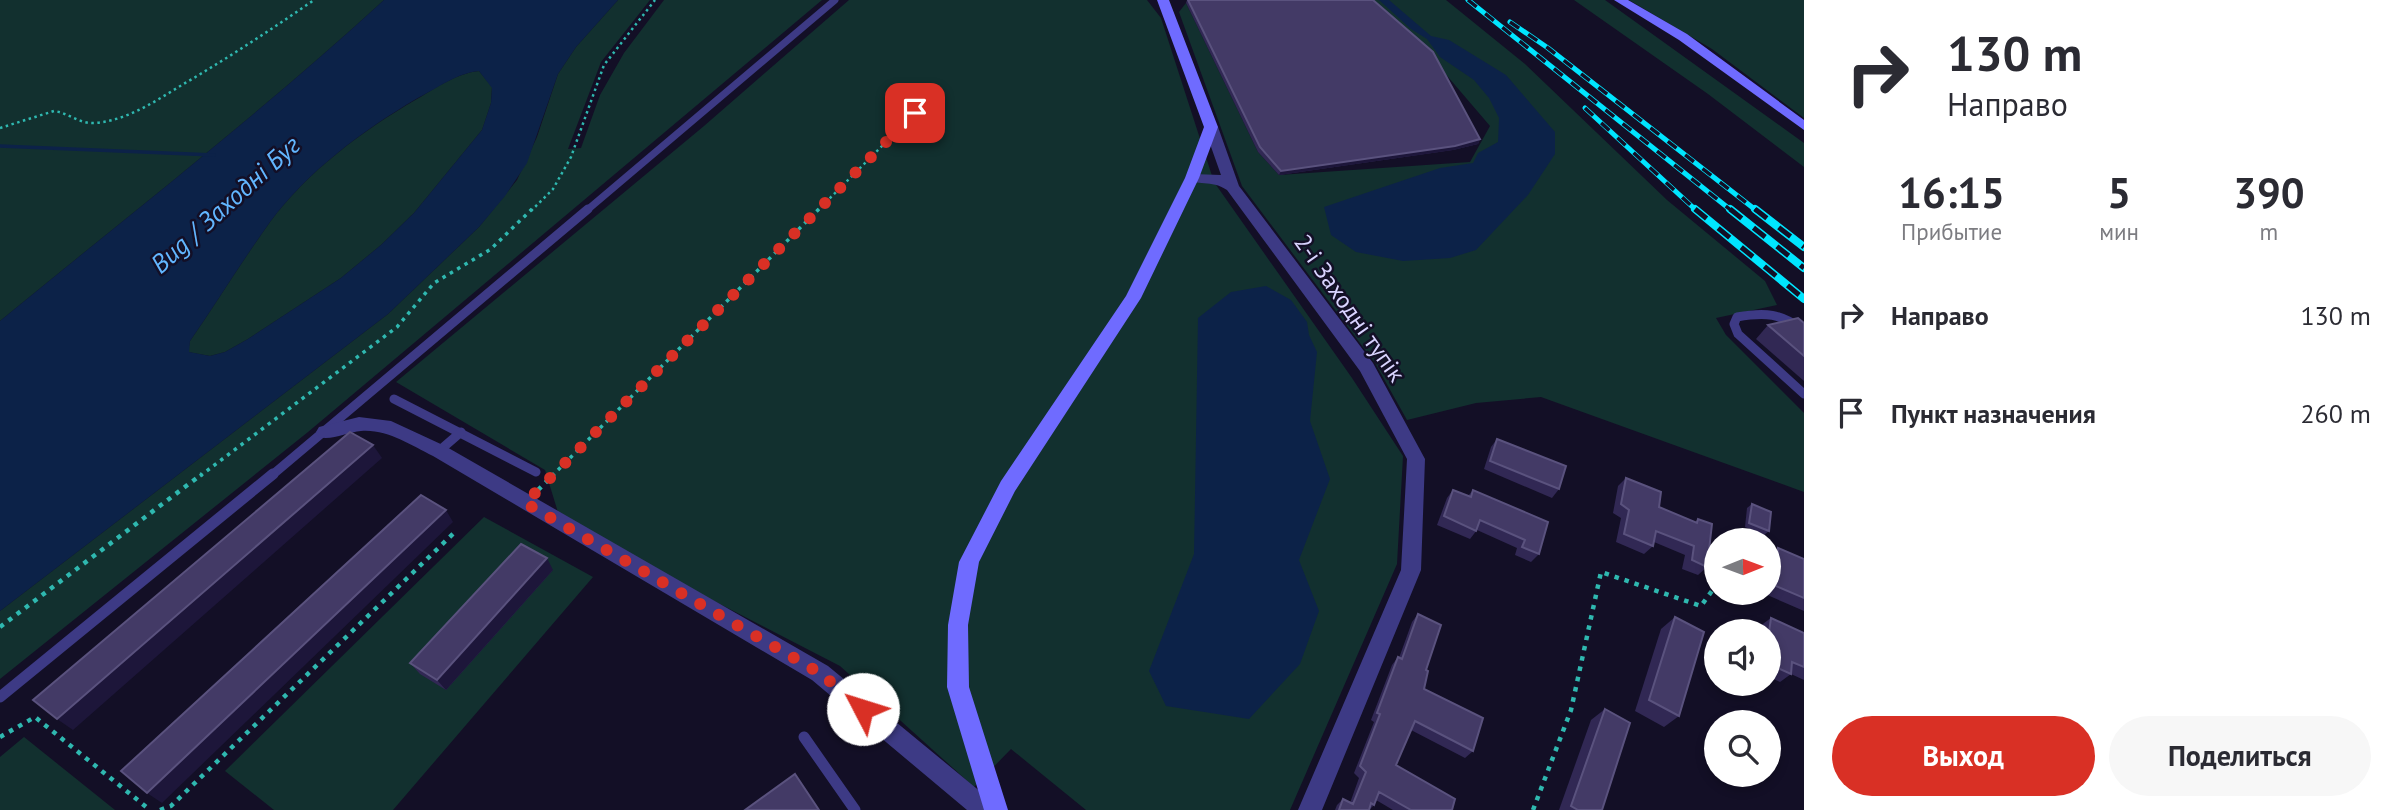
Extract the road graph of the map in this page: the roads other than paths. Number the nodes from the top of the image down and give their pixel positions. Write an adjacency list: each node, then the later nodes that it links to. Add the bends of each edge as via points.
1 (835, 0): 11 (lane)
2 (1163, 0): 5 (main road, 2-і Заходні тупік)
3 (1620, 0): 4 (main road, via 1683,37)
4 (1804, 126)
5 (1211, 127): 6 (main road); 7 (street, 2-і Заходні тупік)
6 (1192, 178): 7 (street, via 1220,179); 19 (main road, via 1133,298 1008,486 969,562 958,625 958,687)
7 (1232, 187): 20 (street, 2-і Заходні тупік, via 1367,367 1416,459 1411,570)
8 (1804, 331): 9 (lane, via 1780,314 1766,311 1737,317 1734,324 1738,334)
9 (1804, 394)
10 (394, 399): 12 (lane)
11 (325, 432): 13 (street, via 354,422 381,423); 15 (lane)
12 (461, 432): 13 (lane); 14 (lane)
13 (439, 451): 18 (street, via 820,673)
14 (536, 472)
15 (0, 697)
16 (804, 737): 17 (lane)
17 (855, 810)
18 (985, 810)
19 (996, 810)
20 (1310, 810)

